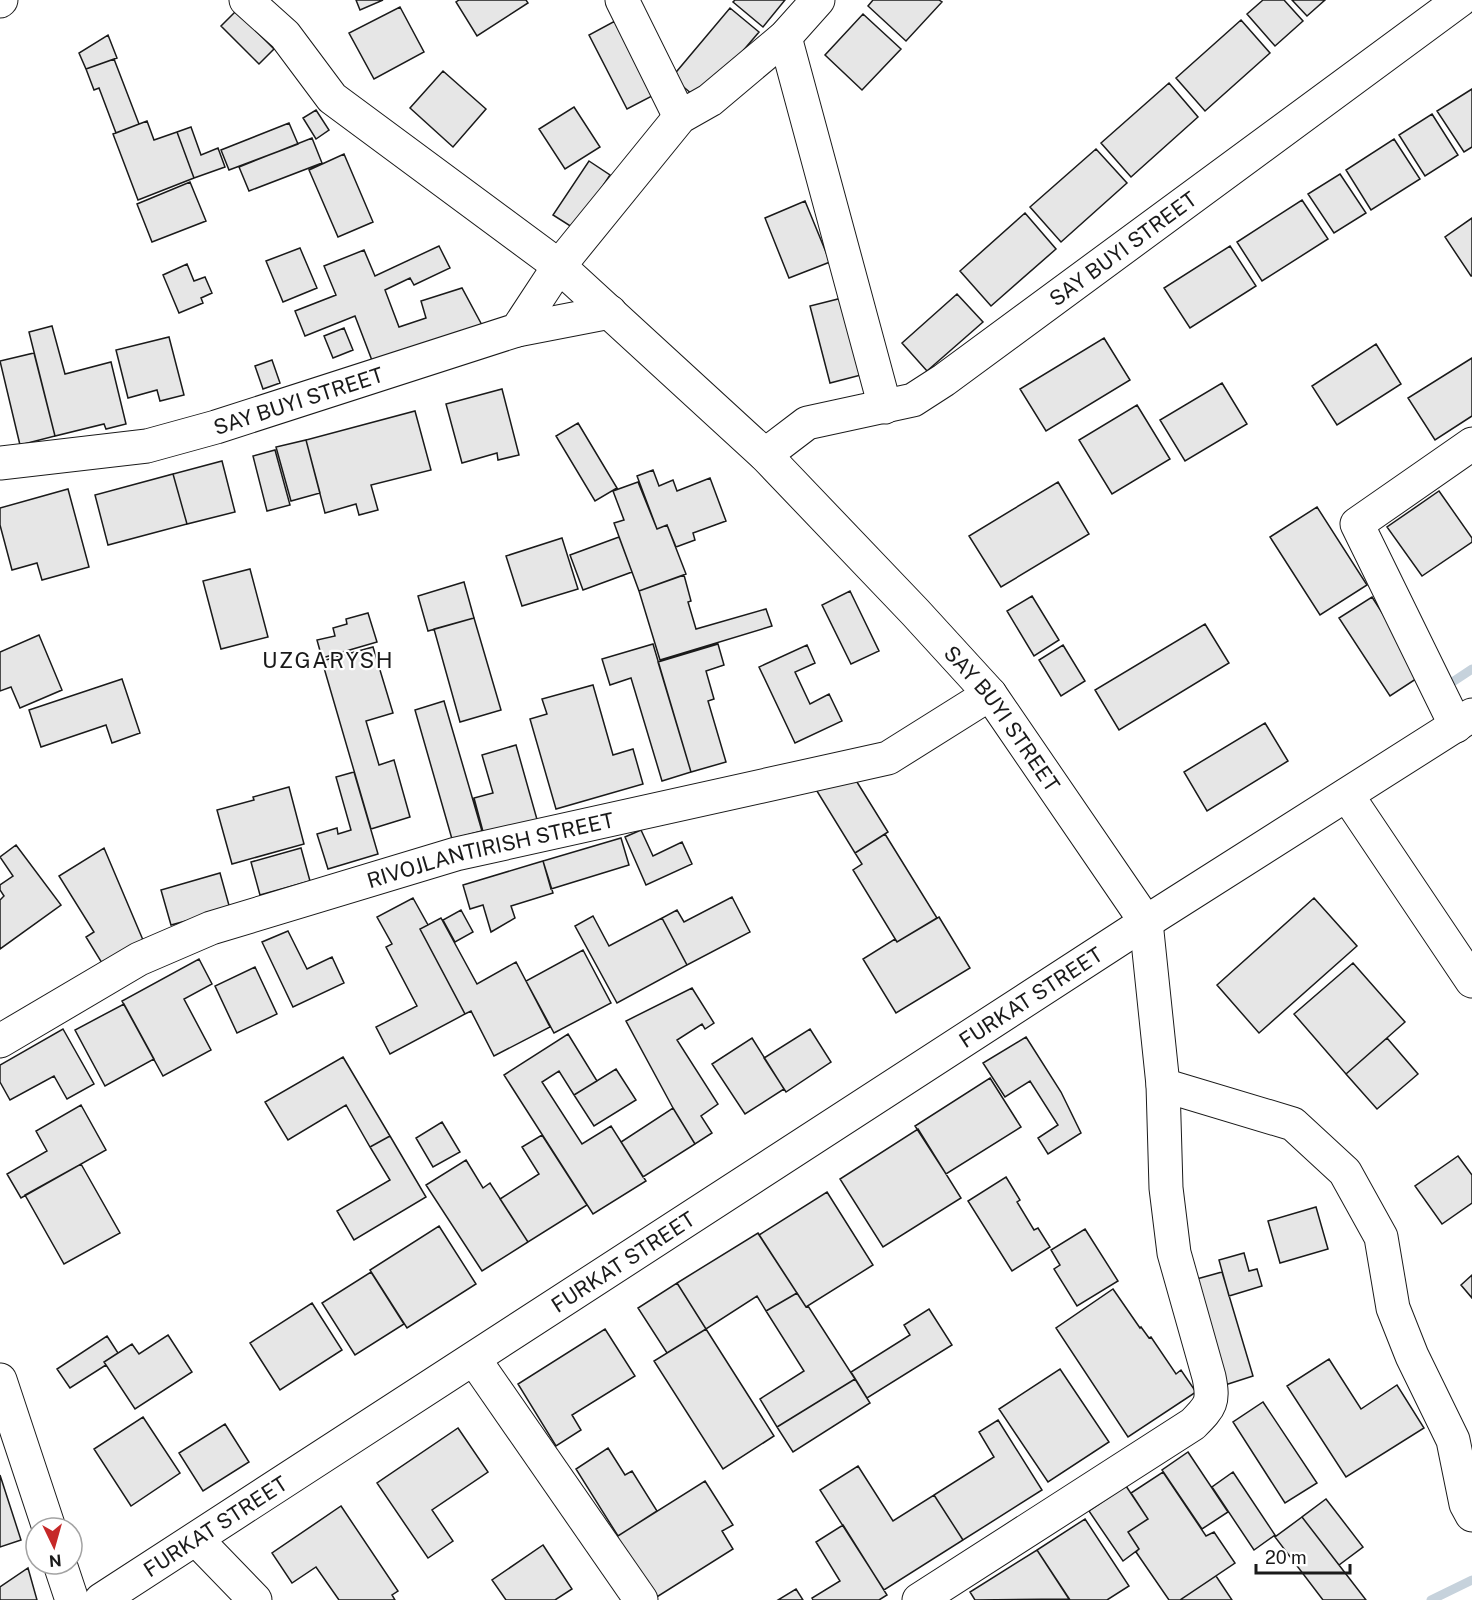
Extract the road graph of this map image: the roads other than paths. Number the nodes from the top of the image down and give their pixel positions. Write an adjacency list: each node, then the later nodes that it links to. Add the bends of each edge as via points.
1 (246, 0): 7 (street, SAY BUYI STREET, via 285,35 332,98)
2 (622, 0): 6 (street)
3 (818, 0): 5 (street)
4 (1460, 0): 10 (street, SAY BUYI STREET, via 944,380 913,400)
5 (785, 37): 6 (street, via 710,100); 10 (street)
6 (680, 117): 7 (street)
7 (559, 266): 8 (street, SAY BUYI STREET); 9 (street)
8 (610, 312): 9 (street, SAY BUYI STREET); 12 (street, SAY BUYI STREET)
9 (517, 330): 13 (street, SAY BUYI STREET, via 147,446)
10 (885, 407): 12 (street, SAY BUYI STREET, via 807,423)
11 (1472, 444): 15 (street, via 1357,524)
12 (765, 455): 14 (street, SAY BUYI STREET)
13 (0, 463)
14 (990, 694): 17 (street, SAY BUYI STREET); 19 (street, RIVOJLANTIRISH STREET, via 888,758 456,854 211,928 139,959)
15 (1464, 720): 16 (street, FURKAT STREET)
16 (1347, 795): 17 (street, FURKAT STREET); 18 (street)
17 (1146, 922): 20 (street); 21 (street, FURKAT STREET)
18 (1472, 981)
19 (0, 1041)
20 (1163, 1085): 23 (street, via 1293,1124 1345,1172 1381,1237 1393,1308 1453,1440 1466,1504); 31 (street, via 1166,1188 1174,1253 1209,1377 1209,1408 1192,1424)
21 (474, 1359): 25 (street, FURKAT STREET); 30 (street)
22 (0, 1380): 24 (street)
23 (1472, 1515)
24 (45, 1516)
25 (196, 1539): 28 (street, FURKAT STREET); 29 (street)
26 (64, 1576): 27 (street)
27 (72, 1600)
28 (101, 1600)
29 (255, 1600)
30 (641, 1600)
31 (919, 1600)

